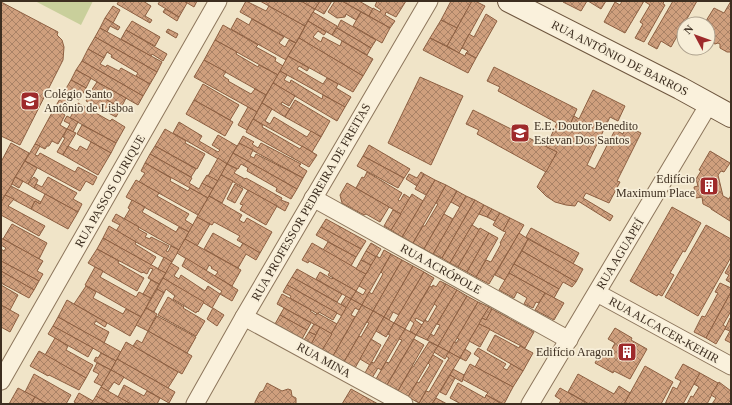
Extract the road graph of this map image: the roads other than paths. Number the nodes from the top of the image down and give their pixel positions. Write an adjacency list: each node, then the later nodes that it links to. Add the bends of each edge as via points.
1 (218, 1): 11 (street, RUA PASSOS OURIQUE)
2 (429, 1): 6 (street, RUA PROFESSOR PEDREIRA DE FREITAS)
3 (509, 1): 4 (main road, RUA ANTÔNIO DE BARROS)
4 (709, 104): 5 (main road, RUA ANTÔNIO DE BARROS); 7 (street, RUA AGUAPEÍ)
5 (731, 116)
6 (313, 198): 8 (street, RUA PROFESSOR PEDREIRA DE FREITAS); 9 (street, RUA ACRÓPOLE)
7 (597, 293): 9 (street, RUA AGUAPEÍ); 10 (street, RUA ALCACER-KEHIR)
8 (244, 316): 12 (street, RUA PROFESSOR PEDREIRA DE FREITAS); 13 (street, RUA MINA)
9 (569, 340): 14 (street, RUA AGUAPEÍ)
10 (731, 366)
11 (1, 381)
12 (195, 404)
13 (404, 404)
14 (530, 404)

